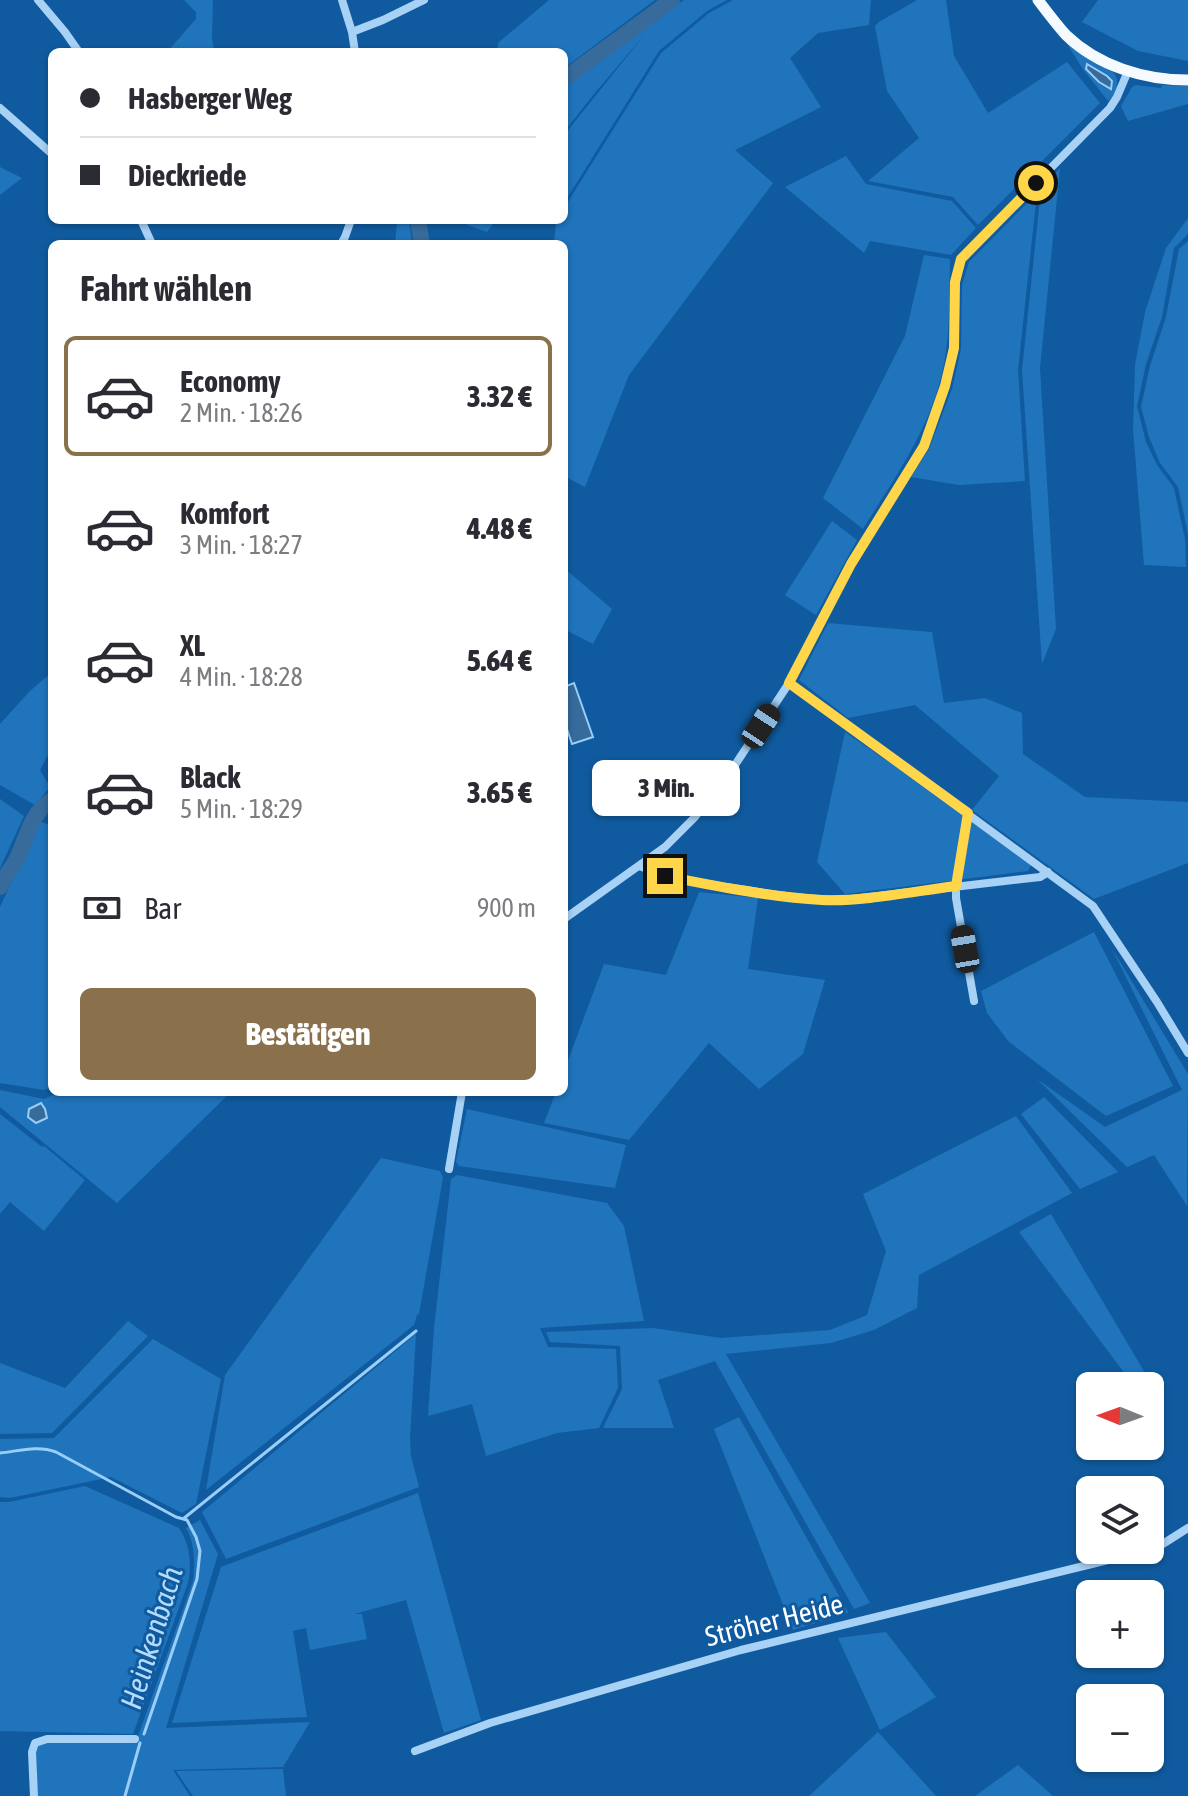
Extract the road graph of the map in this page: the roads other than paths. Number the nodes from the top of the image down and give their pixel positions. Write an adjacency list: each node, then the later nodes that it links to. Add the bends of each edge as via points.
1 (38, 0): 6 (street)
2 (342, 0): 5 (street)
3 (424, 0): 5 (street)
4 (1038, 0): 8 (main road, via 1076,43)
5 (352, 32): 7 (street)
6 (76, 48)
7 (354, 48)
8 (1128, 71): 9 (main road); 12 (street, via 1110,108 961,259 955,282 954,348 924,446 851,564)
9 (1188, 80)
10 (0, 108): 11 (street)
11 (48, 150)
12 (789, 683): 13 (street); 14 (street, via 694,818)
13 (968, 813): 15 (street); 16 (street)
14 (639, 866): 16 (street, via 711,885 824,900); 17 (street)
15 (1048, 872): 16 (street); 19 (street, via 1093,906)
16 (956, 886): 18 (street)
17 (568, 916)
18 (974, 1001)
19 (1188, 1053)
20 (461, 1096): 21 (street)
21 (449, 1169)
22 (1188, 1528): 23 (street, Ströher Heide)
23 (1164, 1543)
24 (1093, 1564): 26 (street, Ströher Heide, via 741,1650 490,1723)
25 (135, 1739): 27 (street, via 35,1743)
26 (415, 1751)
27 (34, 1796)

